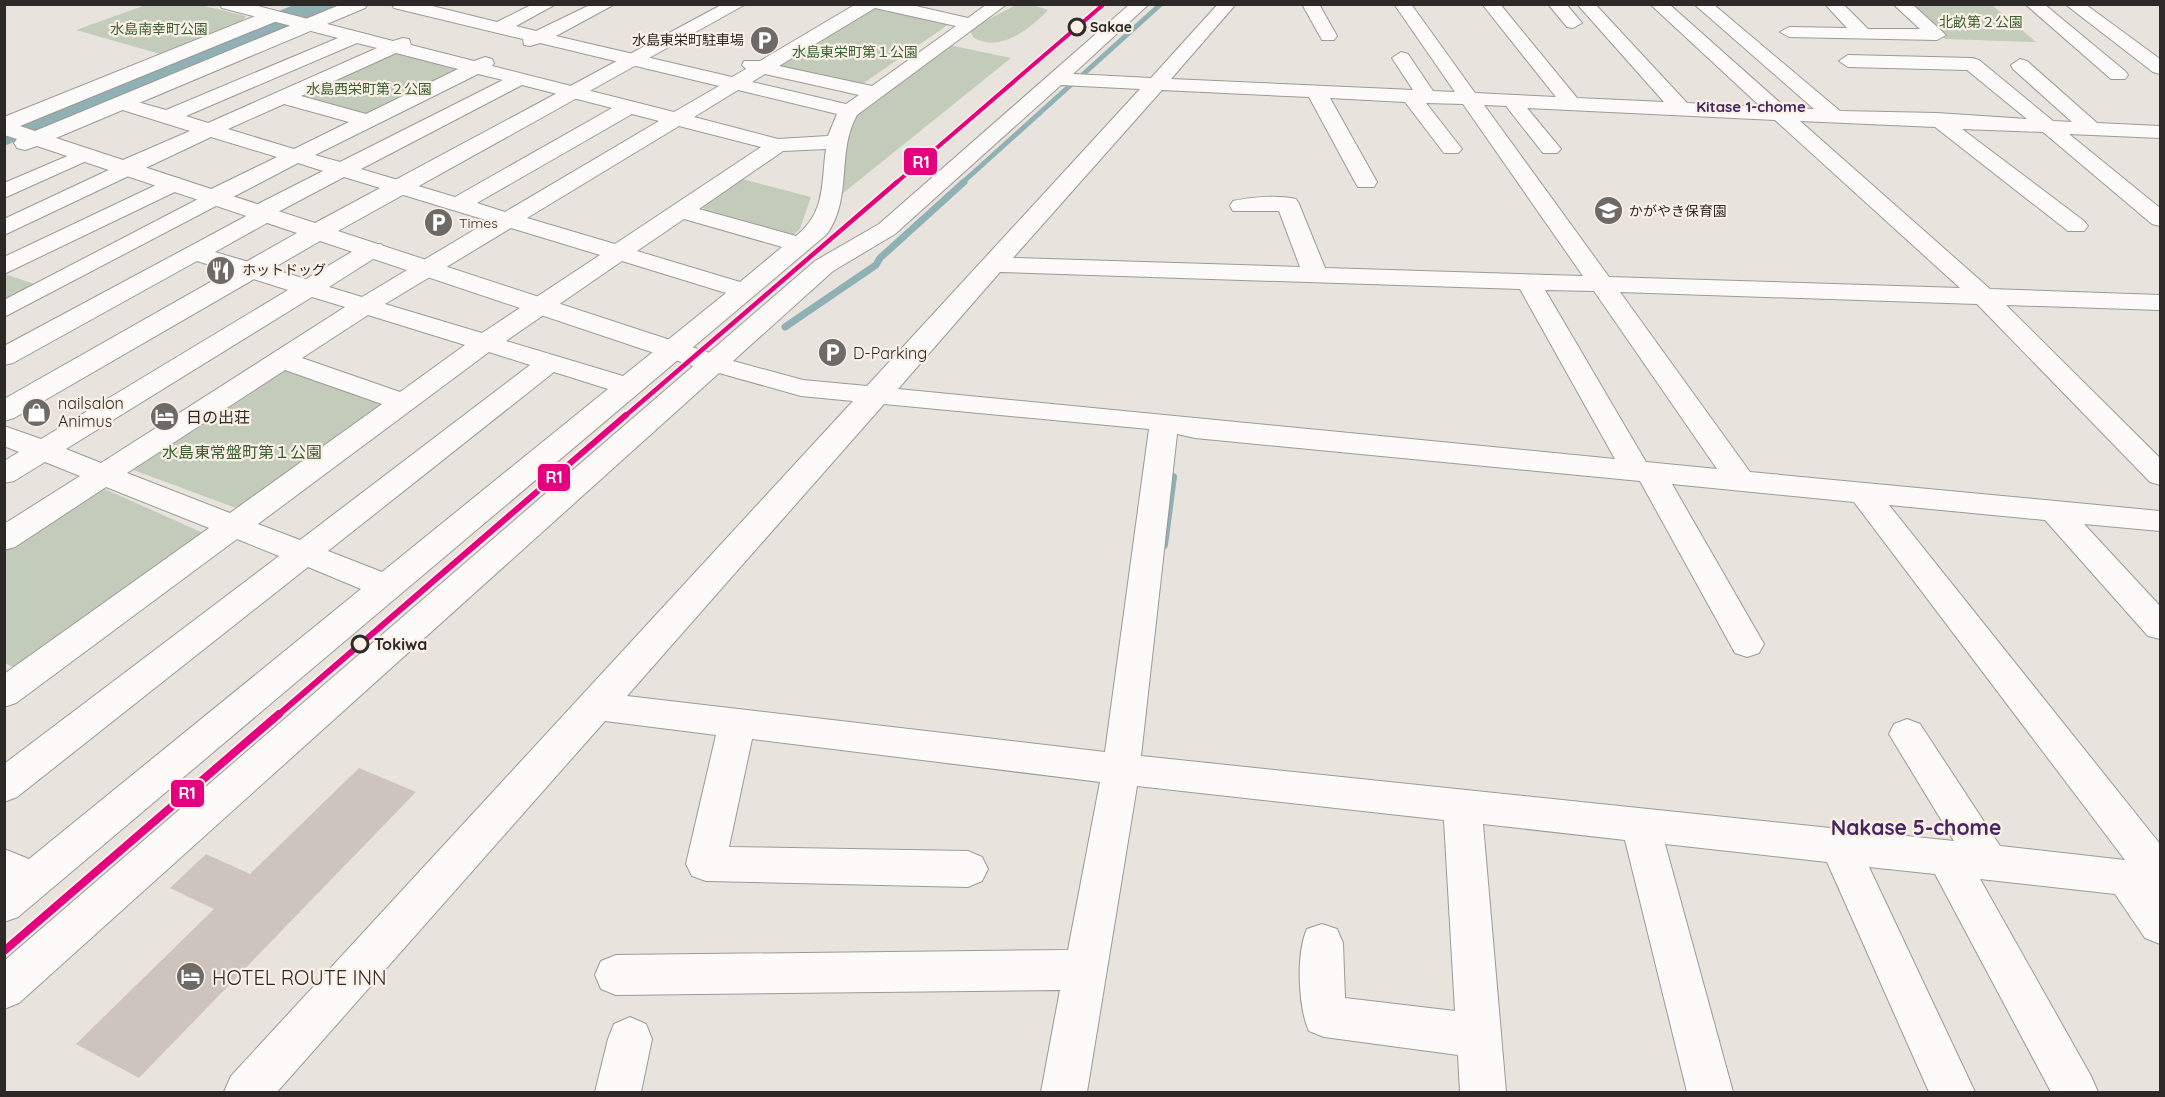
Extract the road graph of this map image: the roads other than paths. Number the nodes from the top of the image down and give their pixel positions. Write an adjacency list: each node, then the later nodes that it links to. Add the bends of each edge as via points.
1 (228, 4): 26 (street)
2 (358, 4): 26 (street)
3 (400, 4): 24 (street)
4 (488, 4): 27 (street)
5 (548, 4): 30 (street)
6 (607, 4): 35 (street)
7 (694, 4): 25 (street)
8 (869, 4): 45 (street)
9 (881, 4): 29 (street)
10 (999, 4): 29 (street)
11 (1141, 4): 49 (street)
12 (1228, 4): 50 (street)
13 (1310, 4): 33 (street)
14 (1402, 4): 57 (street)
15 (1490, 4): 61 (street)
16 (1556, 4): 28 (street)
17 (1585, 4): 63 (street)
18 (1658, 4): 65 (street)
19 (1702, 4): 66 (street)
20 (1833, 4): 32 (street)
21 (1901, 4): 32 (street, via 1937,35)
22 (2033, 4): 47 (street)
23 (2073, 4): 46 (street)
24 (424, 7): 27 (street)
25 (731, 8): 36 (street)
26 (292, 17): 34 (street); 60 (street); 74 (street)
27 (458, 18): 30 (street); 37 (street)
28 (1573, 23)
29 (971, 24): 54 (street)
30 (498, 28): 35 (street)
31 (1789, 32): 32 (street)
32 (1863, 34)
33 (1328, 36)
34 (355, 37): 37 (street); 67 (street)
35 (537, 38): 40 (street); 44 (street)
36 (663, 45): 38 (street); 40 (street)
37 (396, 46): 44 (street); 56 (street)
38 (684, 50)
39 (1401, 58): 55 (street)
40 (635, 60): 51 (street); 53 (street)
41 (729, 60): 45 (street)
42 (1848, 61): 71 (street, via 1972,64)
43 (2020, 65): 73 (street)
44 (477, 67): 48 (street); 69 (street)
45 (763, 68): 51 (street); 54 (street)
46 (2160, 68)
47 (2118, 75)
48 (522, 78): 53 (street); 84 (street)
49 (1057, 78): 50 (street); 123 (street, via 887,229 824,266)
50 (1155, 83): 52 (street); 103 (street)
51 (736, 84): 64 (street); 68 (street)
52 (1317, 91): 55 (street); 85 (street)
53 (576, 92): 62 (street); 87 (street)
54 (873, 92): 64 (street)
55 (1419, 96): 57 (street); 78 (street)
56 (283, 97): 69 (street); 72 (street)
57 (1466, 98): 59 (street); 109 (street)
58 (1918, 99): 70 (street)
59 (1511, 100): 61 (street); 79 (street)
60 (120, 103): 67 (street); 74 (street)
61 (1571, 103): 63 (street)
62 (632, 106): 68 (street); 90 (street)
63 (1680, 108): 65 (street)
64 (849, 111): 76 (street, via 840,125)
65 (1782, 113): 66 (street); 113 (street)
66 (1834, 116): 70 (street)
67 (168, 117): 72 (street)
68 (679, 119): 77 (street); 95 (street)
69 (368, 121): 82 (street)
70 (1940, 122): 71 (street); 96 (street)
71 (2049, 128): 73 (street); 94 (street)
72 (211, 129): 82 (street); 83 (street)
73 (2092, 129): 75 (street)
74 (16, 131): 80 (street); 81 (street)
75 (2160, 132)
76 (838, 142): 77 (street); 99 (street, via 829,215)
77 (778, 145): 92 (street)
78 (1451, 149)
79 (1550, 149)
80 (5, 151)
81 (84, 155): 83 (street); 88 (street)
82 (297, 155): 84 (street); 89 (street)
83 (126, 169): 86 (street); 97 (street)
84 (342, 169): 87 (street); 93 (street)
85 (1366, 182)
86 (173, 184): 89 (street); 104 (street)
87 (401, 187): 90 (street); 98 (street)
88 (4, 191)
89 (215, 197): 93 (street); 110 (street)
90 (459, 204): 95 (street)
91 (1241, 206): 107 (street, via 1288,204)
92 (682, 211): 99 (street); 102 (street)
93 (263, 213): 98 (street); 101 (street)
94 (2160, 219)
95 (511, 220): 102 (street); 105 (street)
96 (2076, 226)
97 (4, 228)
98 (319, 231): 100 (street); 106 (street)
99 (800, 245): 112 (street)
100 (373, 249): 105 (street); 111 (street)
101 (194, 253): 106 (street); 120 (street)
102 (620, 253): 112 (street); 116 (street)
103 (992, 265): 107 (street); 125 (street)
104 (4, 268): 110 (street)
105 (429, 268): 115 (street); 116 (street)
106 (250, 271): 111 (street); 127 (street)
107 (1315, 275): 108 (street)
108 (1528, 282): 109 (street); 131 (street)
109 (1600, 284): 113 (street); 135 (street)
110 (52, 285): 117 (street)
111 (308, 289): 115 (street); 130 (street)
112 (745, 291): 119 (street)
113 (1984, 297): 114 (street); 134 (street)
114 (2160, 302)
115 (365, 306): 118 (street); 121 (street)
116 (542, 306): 118 (street); 119 (street)
117 (4, 310)
118 (485, 343): 122 (street); 126 (street)
119 (675, 350): 123 (street); 124 (street)
120 (4, 357)
121 (283, 360): 126 (street); 133 (street)
122 (549, 363): 124 (street); 141 (street)
123 (712, 363): 125 (street, via 801,388); 163 (street)
124 (629, 387): 142 (street)
125 (875, 397): 128 (street); 146 (street)
126 (403, 402): 139 (street)
127 (4, 412)
128 (1164, 422): 131 (street, via 1206,430); 149 (street)
129 (4, 435): 130 (street)
130 (44, 450): 132 (street); 133 (street)
131 (1643, 472): 135 (street); 144 (street)
132 (4, 474)
133 (105, 474): 139 (street); 140 (street)
134 (2160, 475)
135 (1741, 481): 136 (street)
136 (1863, 493): 137 (street); 157 (street)
137 (2054, 511): 138 (street); 143 (street)
138 (2158, 523)
139 (234, 526): 141 (street); 145 (street)
140 (4, 539)
141 (305, 554): 142 (street); 150 (street)
142 (386, 586): 158 (street)
143 (2160, 627)
144 (1747, 644)
145 (4, 693)
146 (594, 706): 147 (street); 166 (street)
147 (737, 723): 149 (street); 156 (street, via 706,864)
148 (1907, 734): 155 (street)
149 (1121, 769): 151 (street); 161 (street)
150 (4, 786)
151 (1462, 805): 152 (street); 164 (street)
152 (1641, 826): 153 (street); 170 (street)
153 (1840, 846): 154 (street); 171 (street)
154 (1947, 858): 155 (street); 172 (street)
155 (1989, 863): 157 (street)
156 (968, 868)
157 (2149, 878): 159 (street)
158 (14, 884)
159 (2160, 925)
160 (1322, 943): 164 (street, via 1324,1016)
161 (1085, 970): 162 (street); 168 (street)
162 (616, 975)
163 (4, 988)
164 (1479, 1036): 169 (street)
165 (630, 1039): 167 (street)
166 (247, 1092)
167 (618, 1092)
168 (1064, 1092)
169 (1483, 1092)
170 (1710, 1092)
171 (1952, 1092)
172 (2075, 1092)

